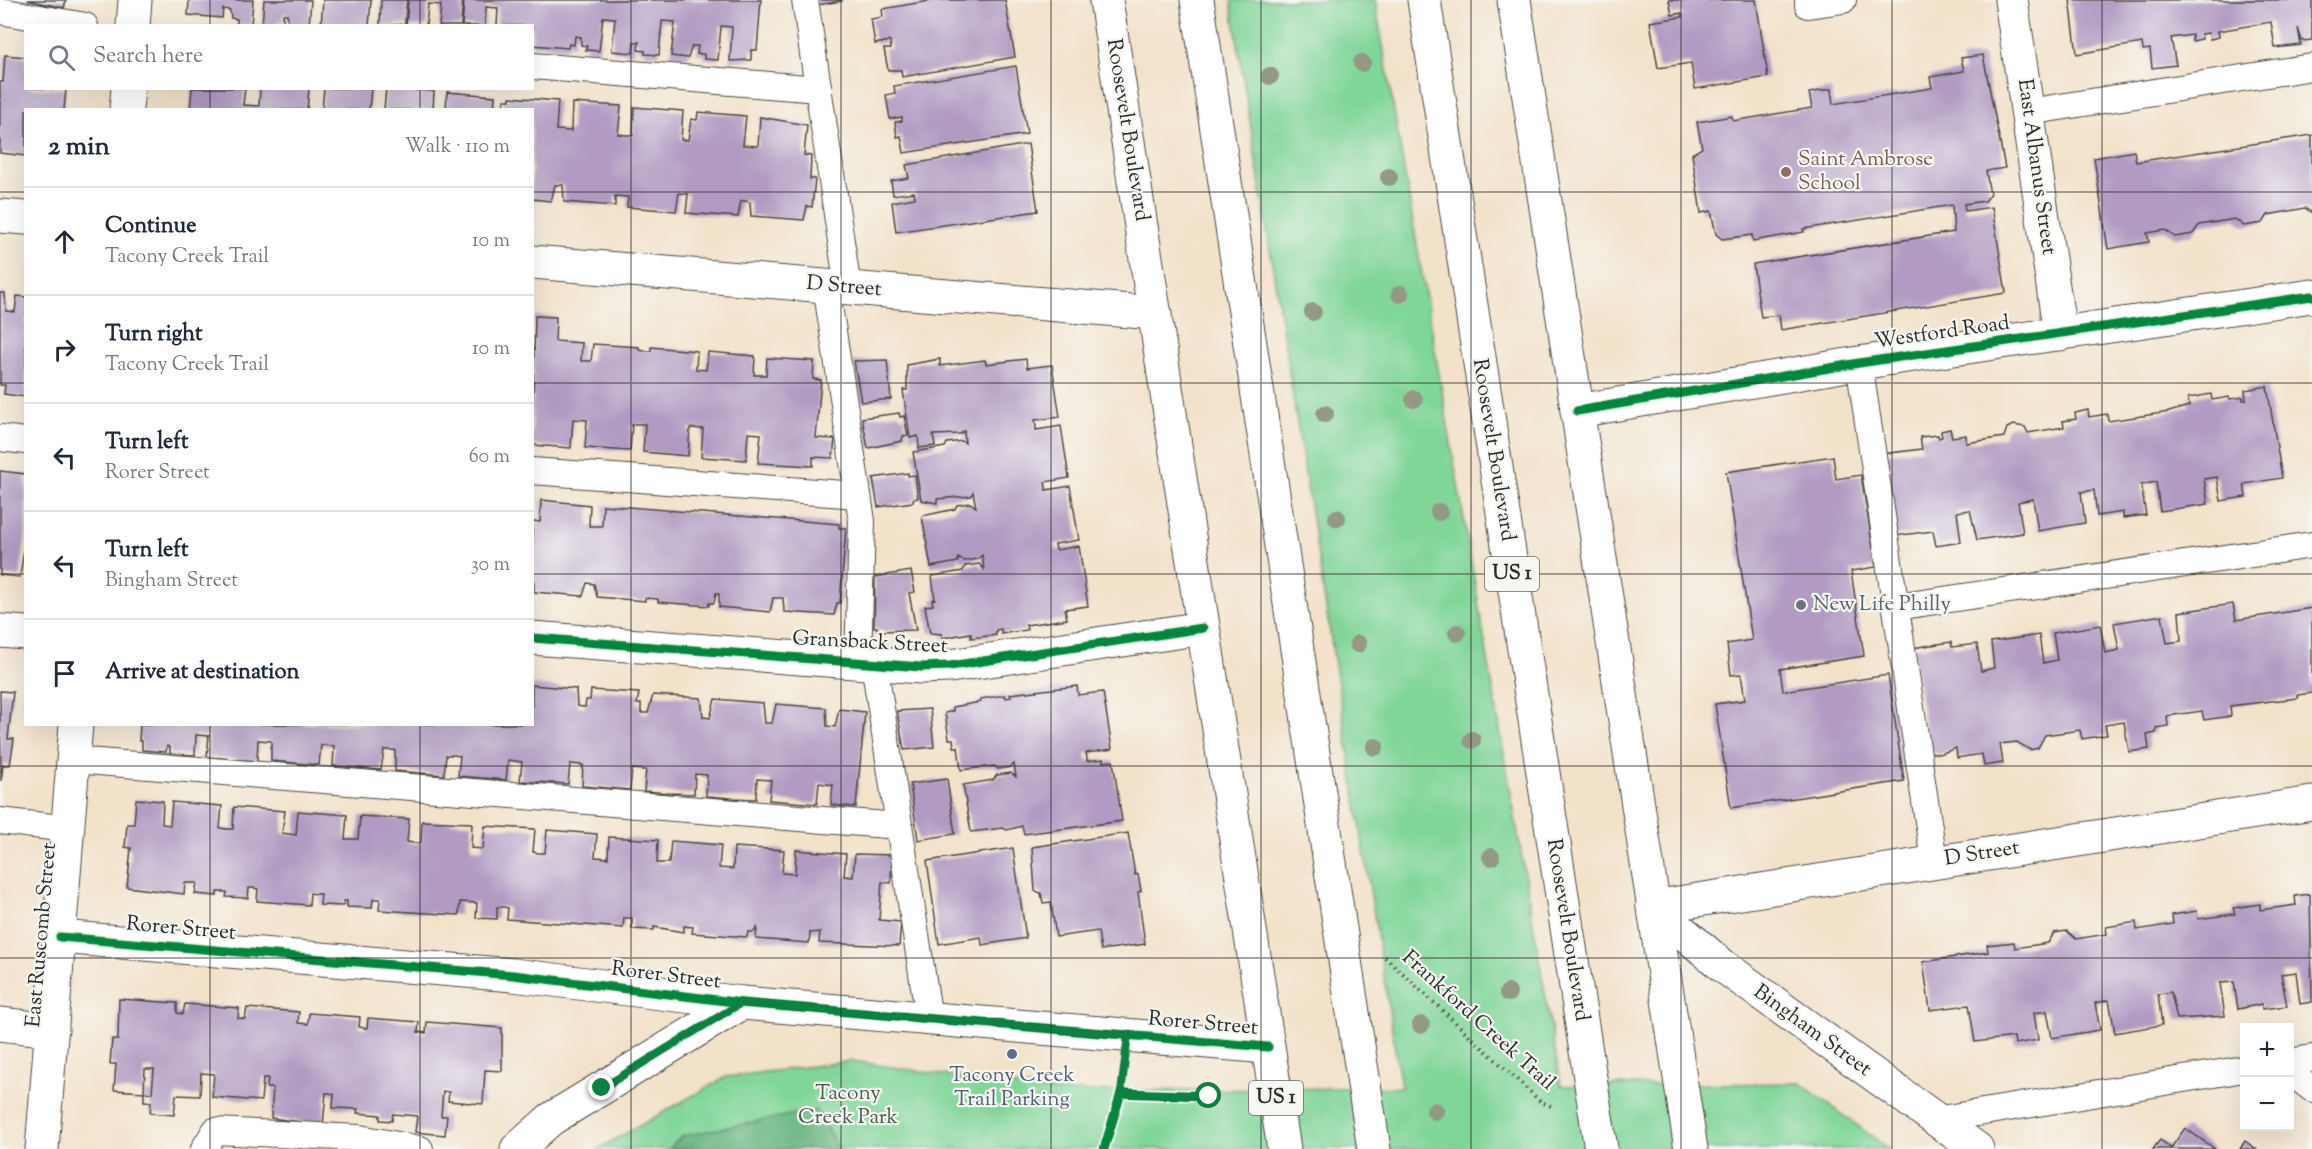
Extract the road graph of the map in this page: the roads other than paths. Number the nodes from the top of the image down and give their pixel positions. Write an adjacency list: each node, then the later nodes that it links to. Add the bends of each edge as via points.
1 (135, 0): 12 (main road)
2 (805, 0): 15 (lane)
3 (1107, 0): 24 (main road, Roosevelt Boulevard / US 1)
4 (1197, 0): 64 (main road)
5 (1424, 0): 65 (main road, Roosevelt Boulevard / US 1)
6 (1514, 0): 27 (main road)
7 (1808, 0): 8 (lane, via 1808,5)
8 (1843, 0)
9 (2011, 0): 18 (main road, East Albanus Street)
10 (0, 11): 11 (lane)
11 (73, 24)
12 (133, 24)
13 (534, 66): 15 (lane)
14 (2312, 67): 18 (lane)
15 (819, 89): 22 (lane)
16 (128, 90): 17 (main road)
17 (126, 108)
18 (2028, 112): 25 (main road, East Albanus Street)
19 (0, 216): 20 (main road)
20 (24, 218)
21 (534, 262): 22 (main road, D Street)
22 (837, 287): 24 (main road, D Street); 31 (lane)
23 (2312, 296): 25 (main road, Westford Road)
24 (1155, 313): 34 (main road, Roosevelt Boulevard / US 1)
25 (2061, 334): 26 (main road, Westford Road)
26 (1859, 363): 27 (main road, Westford Road); 33 (lane)
27 (1577, 411): 46 (main road)
28 (0, 438): 29 (lane)
29 (24, 441)
30 (534, 471): 31 (lane)
31 (858, 495): 38 (lane)
32 (2312, 545): 33 (lane)
33 (1896, 608): 45 (lane)
34 (1203, 628): 38 (main road, Gransback Street, via 950,666); 52 (main road, Roosevelt Boulevard / US 1)
35 (0, 631): 36 (main road)
36 (24, 633)
37 (534, 638): 38 (main road, Gransback Street)
38 (866, 662): 43 (lane)
39 (76, 726): 40 (main road, East Ruscomb Street)
40 (74, 760): 43 (lane); 44 (main road, East Ruscomb Street)
41 (2312, 803): 45 (main road, D Street)
42 (0, 821): 44 (lane)
43 (899, 826): 49 (lane)
44 (68, 829): 47 (main road, East Ruscomb Street)
45 (1934, 861): 46 (main road, D Street)
46 (1653, 907): 58 (main road, Bingham Street, via 1731,972); 66 (main road)
47 (60, 937): 48 (main road, Rorer Street, via 513,975); 51 (main road, East Ruscomb Street)
48 (741, 1003): 49 (main road, Rorer Street); 62 (main road, via 551,1119)
49 (929, 1019): 52 (main road, Rorer Street)
50 (0, 1024): 51 (main road)
51 (52, 1030): 59 (main road, East Ruscomb Street)
52 (1268, 1047): 63 (main road, Roosevelt Boulevard / US 1)
53 (2312, 1058): 54 (lane)
54 (2294, 1061)
55 (2240, 1070): 58 (lane)
56 (2294, 1076): 57 (lane)
57 (2312, 1089)
58 (1935, 1120): 67 (main road, Bingham Street)
59 (42, 1149)
60 (204, 1149): 61 (lane, via 215,1131 359,1138)
61 (420, 1149)
62 (517, 1149)
63 (1284, 1149)
64 (1374, 1149)
65 (1601, 1149)
66 (1690, 1149)
67 (1977, 1149)

